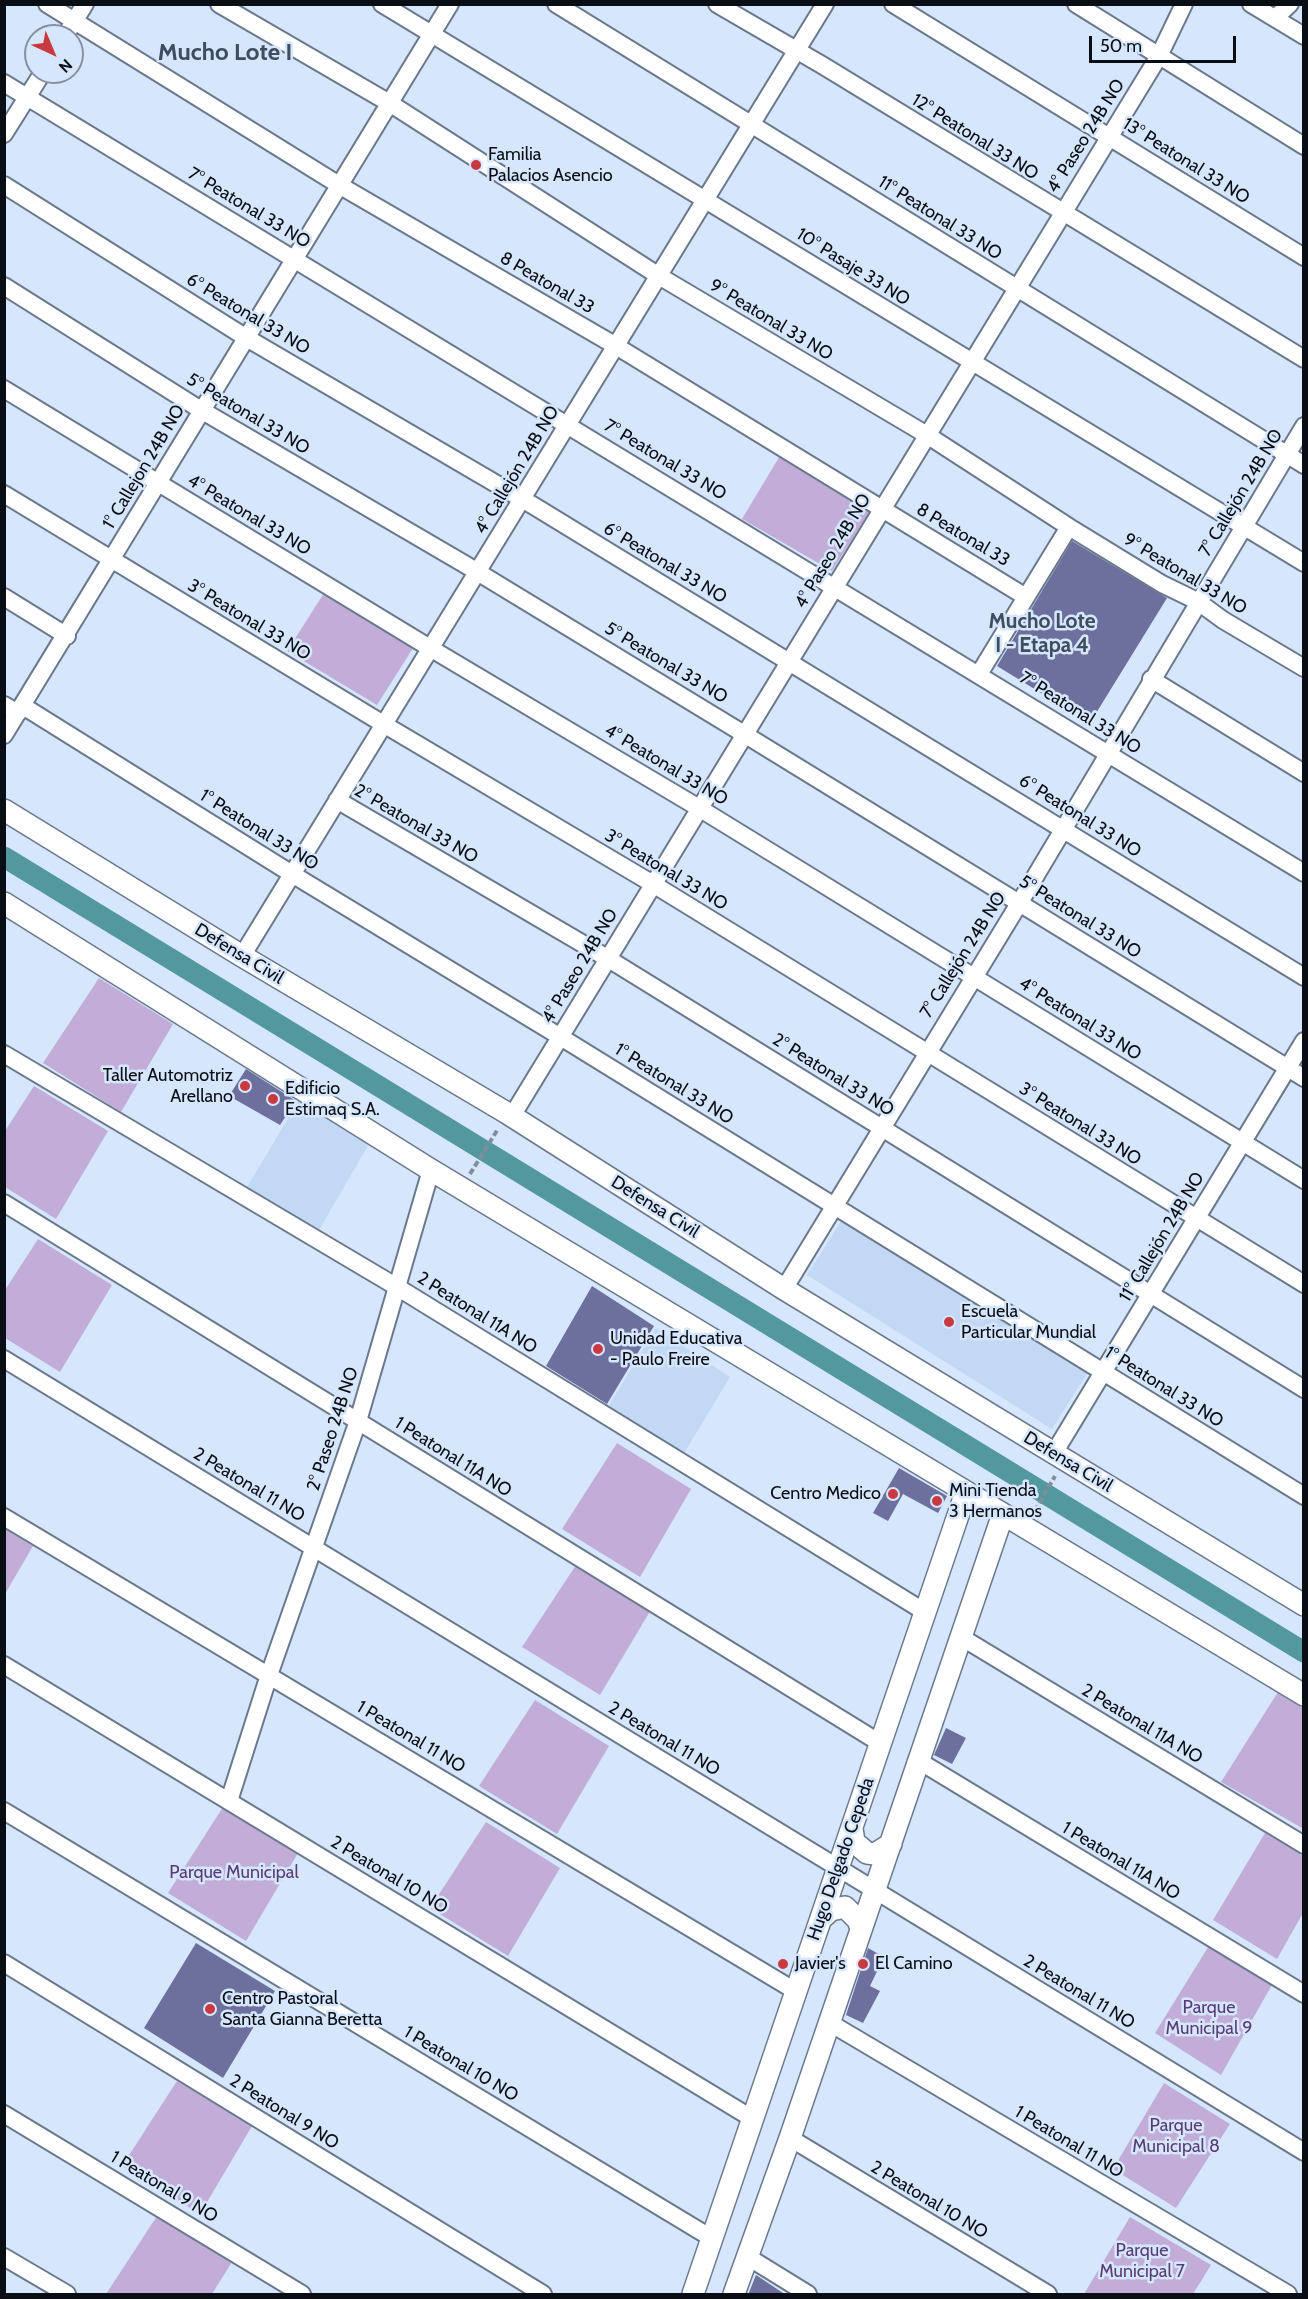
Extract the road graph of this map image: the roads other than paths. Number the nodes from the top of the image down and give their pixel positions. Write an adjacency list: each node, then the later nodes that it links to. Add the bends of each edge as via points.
1 (47, 4): 15 (street, 8 Peatonal 33)
2 (85, 4): 15 (street)
3 (219, 4): 24 (street, 9° Peatonal 33 NO)
4 (382, 4): 17 (street, 10° Pasaje 33 NO)
5 (450, 4): 17 (street, 1° Callejon 24B NO)
6 (556, 4): 25 (street, 11° Peatonal 33 NO)
7 (717, 4): 19 (street, 12° Peatonal 33 NO)
8 (825, 4): 19 (street, 4° Callejón 24B NO)
9 (893, 4): 27 (street, 13° Peatonal 33 NO)
10 (1076, 4): 20 (street)
11 (1184, 4): 20 (street, 4° Paseo 24B NO)
12 (1251, 4): 14 (street)
13 (1290, 4): 14 (street)
14 (1275, 18): 18 (street)
15 (74, 21): 16 (street); 30 (street, 8 Peatonal 33)
16 (72, 24)
17 (431, 35): 24 (street, 1° Callejon 24B NO); 31 (street, 10° Pasaje 33 NO)
18 (1304, 36)
19 (796, 52): 25 (street, 4° Callejón 24B NO); 32 (street, 12° Peatonal 33 NO)
20 (1159, 56): 27 (street, 4° Paseo 24B NO); 28 (street)
21 (4, 83): 23 (street, 7° Peatonal 33 NO)
22 (36, 84): 23 (street)
23 (28, 97): 26 (street); 33 (street, 7° Peatonal 33 NO)
24 (390, 104): 30 (street, 1° Callejon 24B NO); 35 (street, 9° Peatonal 33 NO)
25 (751, 126): 31 (street, 4° Callejón 24B NO); 37 (street, 11° Peatonal 33 NO)
26 (4, 134)
27 (1109, 136): 32 (street, 4° Paseo 24B NO); 34 (street, 13° Peatonal 33 NO)
28 (1304, 146)
29 (4, 185): 38 (street, 6° Peatonal 33 NO)
30 (339, 185): 33 (street, 1° Callejon 24B NO); 39 (street, 8 Peatonal 33)
31 (706, 200): 35 (street, 4° Callejón 24B NO); 41 (street, 10° Pasaje 33 NO)
32 (1062, 214): 37 (street, 4° Paseo 24B NO); 40 (street, 12° Peatonal 33 NO)
33 (293, 257): 38 (street, 1° Callejon 24B NO); 44 (street, 7° Peatonal 33 NO)
34 (1304, 257)
35 (659, 276): 39 (street, 4° Callejón 24B NO); 46 (street, 9° Peatonal 33 NO)
36 (4, 286): 43 (street, 5° Peatonal 33 NO)
37 (1016, 289): 41 (street, 4° Paseo 24B NO); 47 (street, 11° Peatonal 33 NO)
38 (245, 337): 43 (street, 1° Callejon 24B NO); 51 (street, 6° Peatonal 33 NO)
39 (616, 346): 44 (street, 4° Callejón 24B NO); 52 (street, 8 Peatonal 33)
40 (1304, 359)
41 (971, 363): 46 (street, 4° Paseo 24B NO); 53 (street, 10° Pasaje 33 NO)
42 (4, 390): 49 (street, 4° Peatonal 33 NO)
43 (201, 410): 49 (street, 1° Callejon 24B NO); 57 (street, 5° Peatonal 33 NO)
44 (568, 424): 51 (street, 4° Callejón 24B NO); 58 (street, 7° Peatonal 33 NO)
45 (1304, 426): 47 (street, 7° Callejón 24B NO)
46 (927, 435): 52 (street, 4° Paseo 24B NO); 54 (street, 9° Peatonal 33 NO)
47 (1286, 455): 48 (street, 11° Peatonal 33 NO); 53 (street, 7° Callejón 24B NO)
48 (1304, 465)
49 (156, 482): 55 (street, 1° Callejon 24B NO); 63 (street, 4° Peatonal 33 NO)
50 (4, 494): 55 (street, 3° Peatonal 33 NO)
51 (522, 499): 57 (street, 4° Callejón 24B NO); 64 (street, 6° Peatonal 33 NO)
52 (882, 509): 58 (street, 4° Paseo 24B NO); 60 (street, 8 Peatonal 33)
53 (1244, 525): 56 (street, 10° Pasaje 33 NO); 61 (street, 7° Callejón 24B NO)
54 (1069, 527): 60 (street); 61 (street, 9° Peatonal 33 NO)
55 (112, 559): 62 (street, 1° Callejon 24B NO); 69 (street, 3° Peatonal 33 NO)
56 (1304, 563)
57 (478, 573): 63 (street, 4° Callejón 24B NO); 70 (street, 5° Peatonal 33 NO)
58 (835, 586): 64 (street, 4° Paseo 24B NO); 66 (street, 7° Peatonal 33 NO)
59 (4, 597): 62 (street)
60 (1026, 597): 66 (street)
61 (1197, 601): 65 (street, 9° Peatonal 33 NO); 67 (street, 7° Callejón 24B NO)
62 (67, 636): 68 (street, 1° Callejon 24B NO)
63 (430, 648): 69 (street, 4° Callejón 24B NO); 75 (street, 4° Peatonal 33 NO)
64 (789, 661): 70 (street, 4° Paseo 24B NO); 77 (street, 6° Peatonal 33 NO)
65 (1304, 668)
66 (979, 674): 72 (street, 7° Peatonal 33 NO)
67 (1151, 679): 72 (street, 7° Callejón 24B NO); 73 (street)
68 (15, 708): 71 (street, 1° Callejon 24B NO); 79 (street, 1° Peatonal 33 NO)
69 (385, 725): 74 (street, 4° Callejón 24B NO); 80 (street, 3° Peatonal 33 NO)
70 (744, 734): 75 (street, 4° Paseo 24B NO); 81 (street, 5° Peatonal 33 NO)
71 (4, 735)
72 (1107, 753): 77 (street, 7° Callejón 24B NO); 78 (street, 7° Peatonal 33 NO)
73 (1304, 773)
74 (337, 800): 79 (street, 4° Callejón 24B NO); 84 (street, 2° Peatonal 33 NO)
75 (699, 808): 80 (street, 4° Paseo 24B NO); 85 (street, 4° Peatonal 33 NO)
76 (4, 810): 83 (street, Defensa Civil)
77 (1062, 827): 81 (street, 7° Callejón 24B NO); 86 (street, 6° Peatonal 33 NO)
78 (1304, 873)
79 (292, 874): 83 (street, 4° Callejón 24B NO); 87 (street, 1° Peatonal 33 NO)
80 (653, 884): 84 (street, 4° Paseo 24B NO); 89 (street, 3° Peatonal 33 NO)
81 (1020, 902): 85 (street, 7° Callejón 24B NO); 91 (street, 5° Peatonal 33 NO)
82 (4, 903): 96 (street)
83 (242, 956): 93 (street, Defensa Civil)
84 (607, 958): 87 (street, 4° Paseo 24B NO); 94 (street, 2° Peatonal 33 NO)
85 (973, 975): 89 (street, 7° Callejón 24B NO); 95 (street, 4° Peatonal 33 NO)
86 (1304, 977)
87 (560, 1036): 93 (street, 4° Paseo 24B NO); 99 (street, 1° Peatonal 33 NO)
88 (1304, 1041): 91 (street, 11° Callejón 24B NO)
89 (926, 1052): 94 (street, 7° Callejón 24B NO); 100 (street, 3° Peatonal 33 NO)
90 (4, 1054): 102 (street, 2 Peatonal 11A NO)
91 (1287, 1068): 92 (street, 5° Peatonal 33 NO); 95 (street, 11° Callejón 24B NO)
92 (1304, 1078)
93 (506, 1120): 103 (street, Defensa Civil)
94 (881, 1127): 99 (street, 7° Callejón 24B NO); 104 (street, 2° Peatonal 33 NO)
95 (1242, 1142): 97 (street, 4° Peatonal 33 NO); 100 (street, 11° Callejón 24B NO)
96 (431, 1170): 102 (street, 2° Paseo 24B NO); 110 (street)
97 (1304, 1180)
98 (4, 1203): 108 (street, 1 Peatonal 11A NO)
99 (833, 1206): 103 (street, 7° Callejón 24B NO); 106 (street, 1° Peatonal 33 NO)
100 (1196, 1218): 101 (street, 3° Peatonal 33 NO); 104 (street, 11° Callejón 24B NO)
101 (1304, 1284)
102 (397, 1287): 108 (street, 2° Paseo 24B NO); 116 (street, 2 Peatonal 11A NO)
103 (784, 1289): 109 (street, Defensa Civil)
104 (1150, 1294): 106 (street, 11° Callejón 24B NO); 107 (street, 2° Peatonal 33 NO)
105 (4, 1359): 114 (street, 2 Peatonal 11 NO)
106 (1102, 1372): 109 (street, 11° Callejón 24B NO); 111 (street, 1° Peatonal 33 NO)
107 (1304, 1389)
108 (358, 1421): 114 (street, 2° Paseo 24B NO); 121 (street, 1 Peatonal 11A NO)
109 (1057, 1461): 115 (street, Defensa Civil)
110 (966, 1492): 112 (street); 116 (street, Hugo Delgado Cepeda)
111 (1304, 1496)
112 (1003, 1514): 117 (street); 120 (street)
113 (4, 1516): 119 (street, 1 Peatonal 11 NO)
114 (313, 1547): 119 (street, 2° Paseo 24B NO); 128 (street, 2 Peatonal 11 NO)
115 (1304, 1605)
116 (925, 1612): 121 (street, Hugo Delgado Cepeda)
117 (961, 1637): 122 (street); 127 (street, 2 Peatonal 11A NO)
118 (4, 1665): 123 (street, 2 Peatonal 10 NO)
119 (269, 1675): 123 (street, 2° Paseo 24B NO); 133 (street, 1 Peatonal 11 NO)
120 (1304, 1695)
121 (880, 1743): 125 (street, Hugo Delgado Cepeda)
122 (919, 1761): 126 (street); 134 (street, 1 Peatonal 11A NO)
123 (229, 1801): 137 (street, 2 Peatonal 10 NO)
124 (4, 1811): 140 (street, 1 Peatonal 10 NO)
125 (852, 1828): 126 (street, via 854,1842 867,1853 875,1854); 128 (street, Hugo Delgado Cepeda)
126 (891, 1844): 129 (street)
127 (1304, 1845)
128 (838, 1869): 129 (street, 2 Peatonal 11 NO); 130 (street, Hugo Delgado Cepeda)
129 (875, 1890): 131 (street); 139 (street, 2 Peatonal 11 NO)
130 (822, 1918): 131 (street, via 831,1910 845,1907); 133 (street, Hugo Delgado Cepeda)
131 (861, 1929): 135 (street)
132 (4, 1963): 145 (street, 2 Peatonal 9 NO)
133 (797, 1992): 137 (street, Hugo Delgado Cepeda)
134 (1304, 1994)
135 (830, 2023): 138 (street); 150 (street, 1 Peatonal 11 NO)
136 (4, 2114): 144 (street, 1 Peatonal 9 NO)
137 (753, 2119): 140 (street, Hugo Delgado Cepeda)
138 (790, 2138): 142 (street); 149 (street, 2 Peatonal 10 NO)
139 (1304, 2152)
140 (712, 2239): 146 (street, Hugo Delgado Cepeda)
141 (4, 2257): 143 (street)
142 (748, 2257): 147 (street); 148 (street)
143 (67, 2295)
144 (302, 2295)
145 (543, 2295)
146 (693, 2295)
147 (734, 2295)
148 (808, 2295)
149 (1048, 2295)
150 (1288, 2295)

